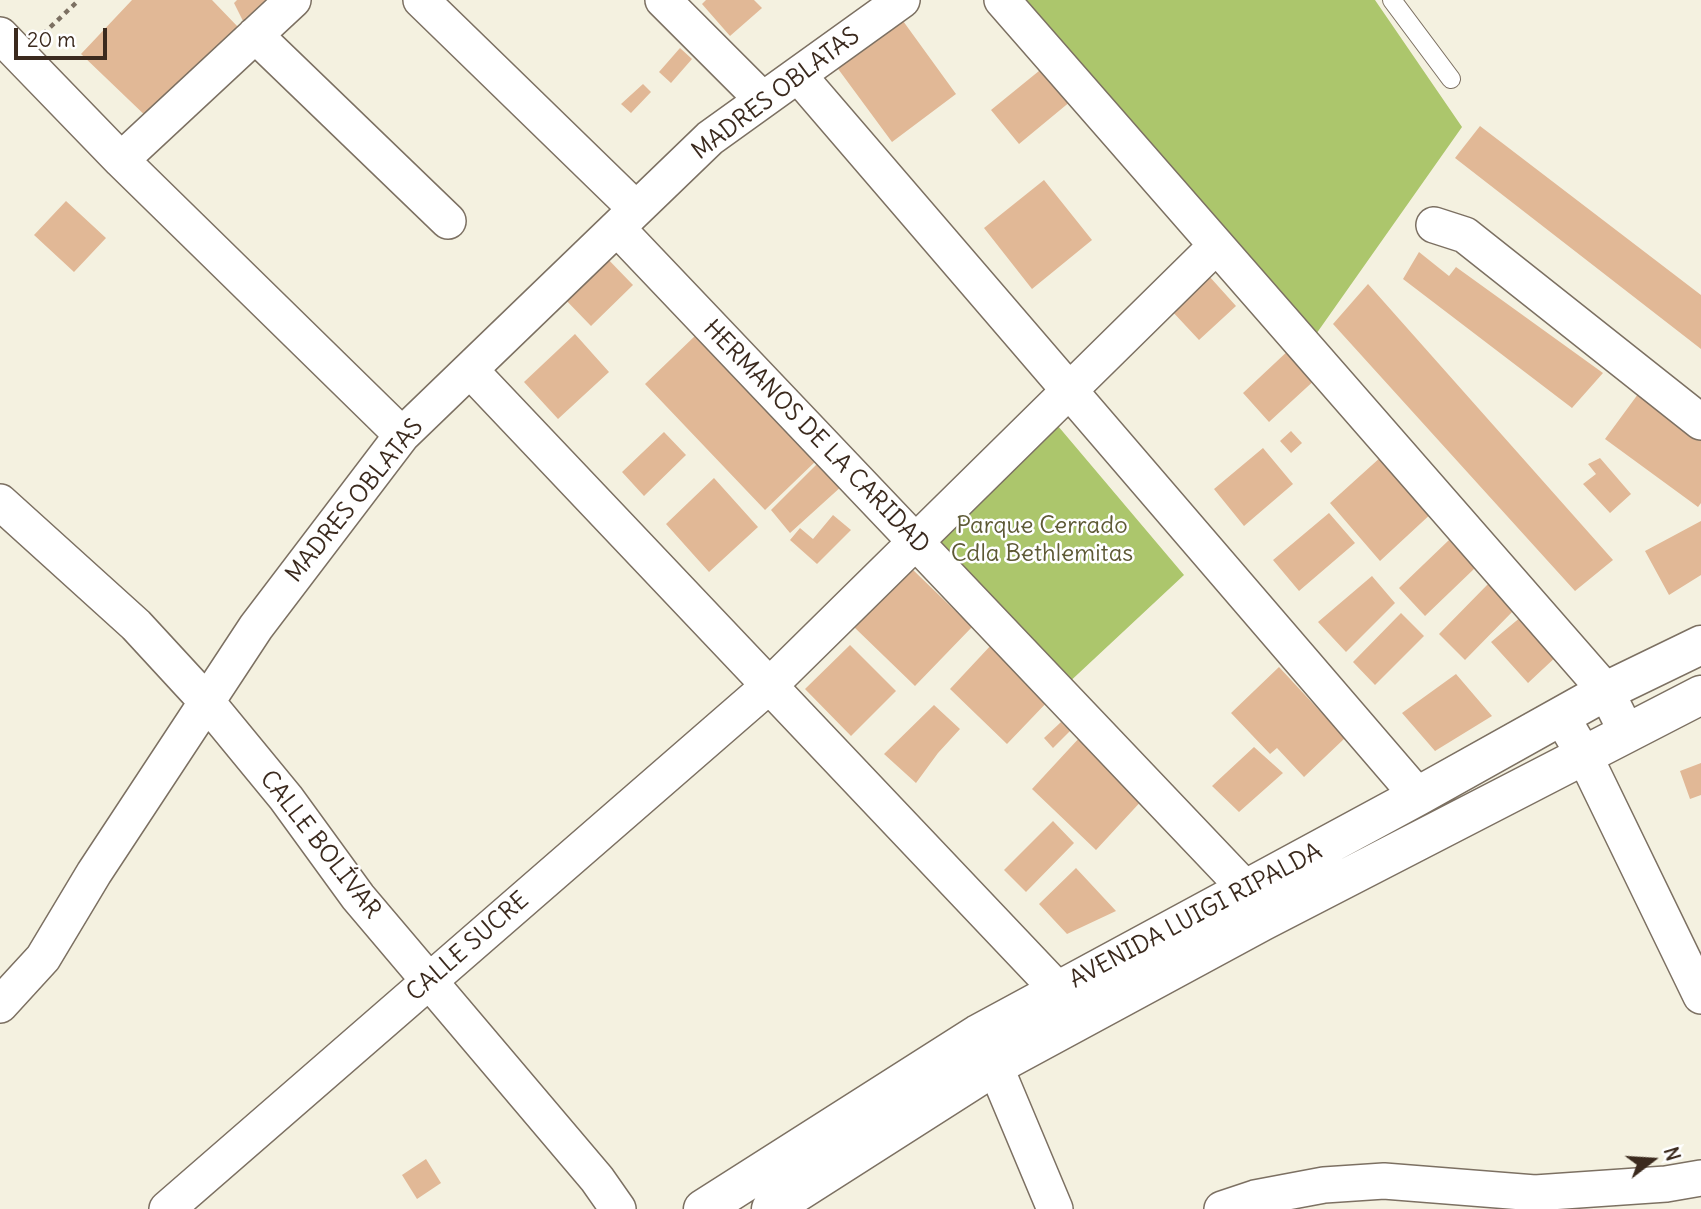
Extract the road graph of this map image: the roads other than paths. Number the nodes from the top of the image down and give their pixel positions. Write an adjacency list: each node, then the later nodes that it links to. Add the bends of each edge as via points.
1 (293, 0): 7 (street)
2 (421, 0): 13 (street, HERMANOS DE LA CARIDAD)
3 (663, 0): 11 (street)
4 (901, 0): 9 (street, MADRES OBLATAS)
5 (1002, 0): 16 (street)
6 (1392, 0): 10 (lane)
7 (256, 35): 12 (street); 14 (street)
8 (10, 46): 12 (street)
9 (798, 75): 11 (street, MADRES OBLATAS); 18 (street)
10 (1451, 79)
11 (763, 100): 13 (street, MADRES OBLATAS, via 710,138)
12 (121, 160): 20 (street)
13 (627, 218): 17 (street, MADRES OBLATAS); 22 (street, HERMANOS DE LA CARIDAD)
14 (448, 221)
15 (1434, 225): 19 (street, via 1465,235)
16 (1216, 246): 18 (street, CALLE SUCRE); 25 (street)
17 (470, 370): 20 (street, MADRES OBLATAS); 24 (street)
18 (1069, 391): 22 (street, CALLE SUCRE); 31 (street)
19 (1701, 422)
20 (402, 435): 27 (street, MADRES OBLATAS, via 256,626)
21 (0, 502): 27 (street, CALLE BOLÍVAR, via 136,625)
22 (916, 542): 24 (street, CALLE SUCRE); 32 (street, HERMANOS DE LA CARIDAD)
23 (1701, 645): 25 (street, AVENIDA LUIGI RIPALDA)
24 (770, 685): 33 (street, CALLE SUCRE); 36 (street)
25 (1606, 691): 28 (street, AVENIDA LUIGI RIPALDA); 29 (street)
26 (1701, 695): 29 (street, AVENIDA LUIGI RIPALDA)
27 (207, 702): 33 (street, CALLE BOLÍVAR); 35 (street, MADRES OBLATAS, via 43,958)
28 (1561, 716): 30 (street); 31 (street, AVENIDA LUIGI RIPALDA)
29 (1627, 733): 30 (street, AVENIDA LUIGI RIPALDA)
30 (1584, 755): 34 (street); 36 (street, AVENIDA LUIGI RIPALDA, via 1263,921)
31 (1418, 796): 32 (street, AVENIDA LUIGI RIPALDA)
32 (1246, 889): 36 (street, AVENIDA LUIGI RIPALDA)
33 (429, 981): 39 (street, CALLE SUCRE); 40 (street, CALLE BOLÍVAR)
34 (1701, 996)
35 (0, 1005)
36 (1067, 1006): 37 (street, AVENIDA LUIGI RIPALDA); 41 (street, AVENIDA LUIGI RIPALDA, via 978,1034)
37 (995, 1066): 42 (street, AVENIDA LUIGI RIPALDA); 43 (street)
38 (1701, 1178): 44 (street, via 1535,1194 1384,1181 1324,1185)
39 (167, 1209)
40 (618, 1209)
41 (703, 1209)
42 (771, 1209)
43 (1055, 1209)
44 (1222, 1209)

